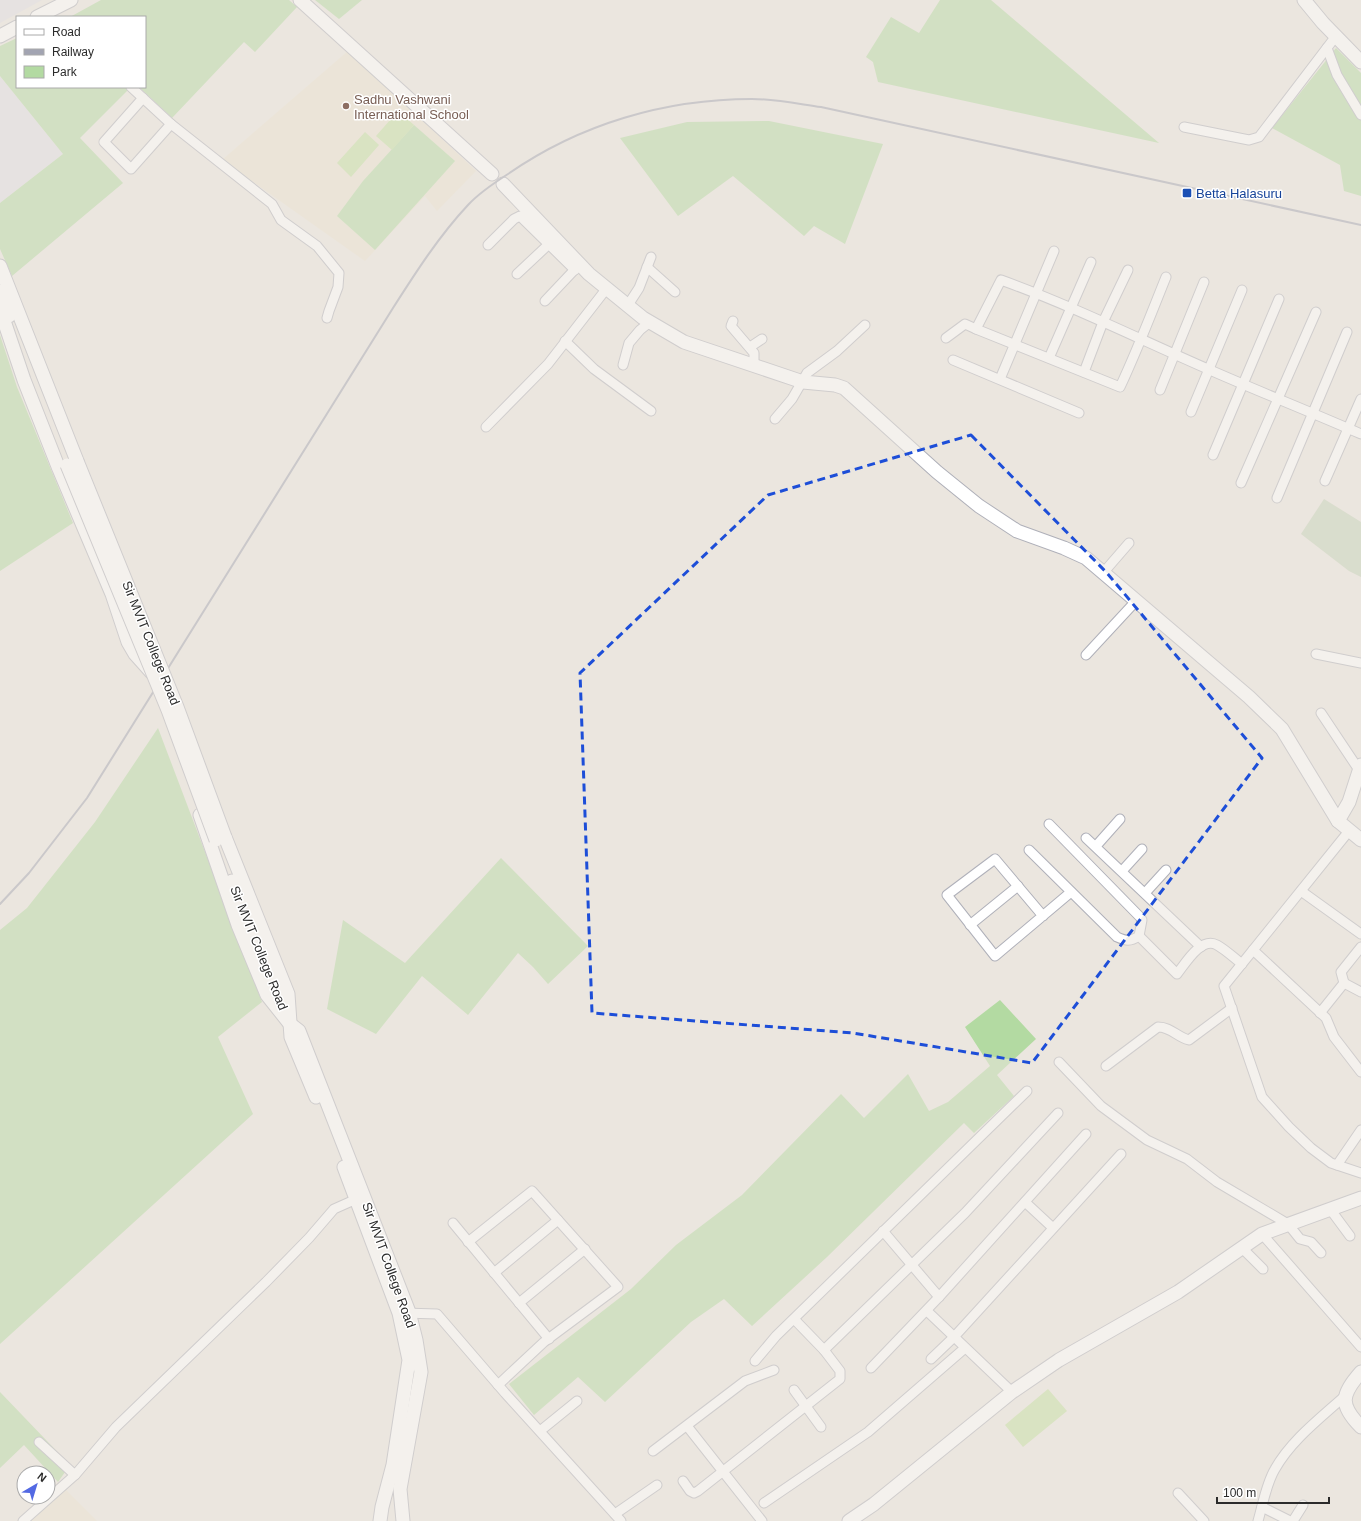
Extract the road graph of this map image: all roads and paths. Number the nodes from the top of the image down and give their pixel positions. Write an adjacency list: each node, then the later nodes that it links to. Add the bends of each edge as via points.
1 (71, 0): 4 (main road)
2 (300, 0): 16 (main road)
3 (1304, 0): 8 (main road)
4 (54, 14): 5 (main road)
5 (43, 16)
6 (16, 28): 7 (main road)
7 (0, 36)
8 (1336, 36): 9 (street); 10 (main road)
9 (1327, 48): 13 (street, via 1337,75); 15 (street, via 1259,136 1250,140)
10 (1361, 62)
11 (132, 88): 12 (street)
12 (143, 98): 14 (street); 14 (street, via 104,142 131,169)
13 (1361, 115)
14 (171, 124): 41 (street, via 272,204 280,220 326,255 339,273 338,287)
15 (1184, 126)
16 (492, 174)
17 (503, 184): 24 (main road)
18 (549, 244): 19 (street, via 520,216); 24 (street); 27 (street)
19 (488, 245)
20 (1054, 251): 34 (street)
21 (651, 257): 25 (street)
22 (1091, 262): 38 (street)
23 (0, 266): 76 (main road, Sir MVIT College Road)
24 (578, 267): 30 (main road); 36 (street)
25 (647, 267): 33 (street); 37 (street, via 639,288)
26 (1128, 270): 44 (street)
27 (517, 274)
28 (1166, 277): 49 (street)
29 (1204, 282): 54 (street)
30 (607, 288): 37 (main road); 51 (street)
31 (1242, 290): 59 (street)
32 (0, 291): 76 (main road, Sir MVIT College Road)
33 (675, 292)
34 (1037, 293): 38 (street); 46 (street, via 1001,280); 52 (street)
35 (1279, 300): 63 (street)
36 (545, 301)
37 (628, 305): 43 (main road)
38 (1070, 308): 44 (street); 55 (street)
39 (0, 309): 115 (main road, Sir MVIT College Road, via 24,380 112,594 128,642 151,671 241,932 267,994)
40 (1316, 312): 65 (street)
41 (328, 318)
42 (733, 321): 53 (street, via 731,326)
43 (650, 322): 57 (street, via 629,343); 58 (main road, via 684,342)
44 (1103, 322): 49 (street); 60 (street)
45 (865, 325): 62 (street, via 837,351 814,366)
46 (976, 329): 48 (street, via 966,324); 52 (street)
47 (1347, 332): 70 (street)
48 (946, 338)
49 (1141, 338): 54 (street); 60 (street, via 1120,387)
50 (762, 339): 53 (street)
51 (565, 341): 67 (street, via 594,369); 72 (street, via 548,364)
52 (1013, 344): 55 (street); 61 (street)
53 (750, 347): 58 (street, via 754,353)
54 (1173, 353): 59 (street); 64 (street)
55 (1049, 358): 60 (street)
56 (953, 360): 61 (street)
57 (623, 365)
58 (754, 365): 62 (main road)
59 (1210, 370): 63 (street); 68 (street)
60 (1084, 372)
61 (1000, 379): 69 (street)
62 (802, 382): 71 (street, via 785,409); 81 (main road, via 844,388 937,472 979,506 1017,531 1086,558)
63 (1244, 384): 65 (street); 75 (street)
64 (1160, 390)
65 (1278, 398): 70 (street); 78 (street)
66 (1361, 399): 73 (street)
67 (650, 411)
68 (1191, 412)
69 (1079, 413)
70 (1312, 413): 73 (street); 79 (street)
71 (775, 419)
72 (486, 427)
73 (1348, 429): 74 (street); 77 (street)
74 (1361, 434)
75 (1213, 454)
76 (72, 463): 115 (main road, Sir MVIT College Road, bridge, via 178,707 220,839 288,994)
77 (1325, 481)
78 (1241, 483)
79 (1277, 498)
80 (1129, 543): 81 (street)
81 (1103, 573): 82 (main road)
82 (1136, 601): 84 (street); 89 (main road, via 1249,697 1282,729)
83 (1316, 654): 85 (street)
84 (1086, 655)
85 (1361, 663)
86 (1320, 713): 87 (street)
87 (1360, 768): 89 (main road, via 1349,802)
88 (1120, 819): 94 (street)
89 (1338, 821): 91 (main road)
90 (1049, 824): 106 (street, via 1140,917 1142,920)
91 (1349, 831): 93 (main road); 100 (street)
92 (1086, 838): 94 (street)
93 (1361, 840)
94 (1096, 846): 98 (street)
95 (1142, 849): 98 (street)
96 (1029, 850): 101 (street)
97 (1166, 870): 102 (street)
98 (1122, 871): 102 (street)
99 (1018, 886): 103 (street); 104 (street); 104 (street, via 995,858 947,896)
100 (1301, 891): 105 (street); 109 (street)
101 (1072, 892): 103 (street); 106 (street, via 1117,937 1125,941)
102 (1145, 893): 107 (street)
103 (1043, 916): 104 (street, via 995,956)
104 (970, 925)
105 (1361, 934)
106 (1139, 936): 107 (street, via 1177,974)
107 (1201, 946): 110 (street, via 1208,943 1216,944)
108 (1361, 947): 111 (street, via 1341,972)
109 (1253, 950): 110 (street); 114 (street)
110 (1242, 964): 113 (street, via 1224,986)
111 (1344, 983): 112 (street); 114 (street)
112 (1361, 992)
113 (1232, 1008): 117 (street, via 1189,1040 1181,1038 1168,1027 1158,1027); 124 (street, via 1262,1097 1311,1148 1330,1163)
114 (1320, 1013): 118 (street, via 1326,1018 1334,1038)
115 (290, 1024): 126 (main road, Sir MVIT College Road, via 291,1037)
116 (1059, 1062): 132 (street, via 1101,1106 1147,1140 1186,1159 1217,1182)
117 (1106, 1066)
118 (1361, 1072)
119 (1027, 1091): 134 (street)
120 (1058, 1113): 141 (street)
121 (1361, 1130): 124 (street)
122 (1086, 1134): 128 (street)
123 (1121, 1154): 133 (street)
124 (1337, 1165): 125 (street)
125 (1361, 1173)
126 (360, 1198): 147 (main road, Sir MVIT College Road); 172 (street, via 334,1209 266,1282 116,1426)
127 (1361, 1198): 129 (main road)
128 (1025, 1202): 133 (street); 144 (street)
129 (1330, 1209): 132 (main road); 136 (street)
130 (558, 1220): 137 (street, via 532,1191); 139 (street); 143 (street)
131 (453, 1223): 137 (street)
132 (1288, 1224): 135 (main road); 140 (street, via 1300,1239 1311,1242)
133 (1053, 1228): 149 (street)
134 (883, 1231): 141 (street); 148 (street)
135 (1262, 1234): 138 (main road); 151 (street)
136 (1350, 1236)
137 (468, 1242): 143 (street)
138 (1242, 1248): 142 (street); 161 (main road, via 1178,1292 1059,1360)
139 (585, 1249): 145 (street); 150 (street, via 618,1287)
140 (1321, 1253)
141 (912, 1266): 144 (street); 153 (street)
142 (1263, 1269)
143 (494, 1273): 145 (street)
144 (939, 1297): 146 (street)
145 (519, 1303): 150 (street)
146 (926, 1310): 149 (street); 156 (street)
147 (404, 1313): 159 (street, via 437,1314); 181 (main road, Sir MVIT College Road, via 409,1360 393,1465); 182 (main road, Sir MVIT College Road, via 416,1340 421,1372 400,1489)
148 (794, 1319): 153 (street); 155 (street)
149 (954, 1337): 152 (street); 154 (street)
150 (549, 1339): 159 (street)
151 (1361, 1347)
152 (965, 1348): 161 (street); 176 (street, via 868,1432)
153 (824, 1350): 164 (street, via 841,1375 840,1379)
154 (931, 1358)
155 (755, 1361)
156 (871, 1368)
157 (774, 1370): 165 (street, via 745,1381)
158 (1361, 1372): 162 (main road, via 1349,1386)
159 (498, 1385): 168 (street)
160 (794, 1390): 164 (street)
161 (1012, 1392): 185 (main road, via 874,1504)
162 (1347, 1394): 167 (main road, via 1345,1402 1349,1415); 178 (street, via 1284,1455 1274,1470)
163 (577, 1401): 168 (street)
164 (806, 1406): 166 (street); 171 (street)
165 (687, 1426): 170 (street); 171 (street)
166 (821, 1427)
167 (1361, 1427)
168 (540, 1431): 179 (street)
169 (39, 1442): 172 (street)
170 (653, 1451)
171 (722, 1472): 173 (street, via 694,1493); 184 (street)
172 (75, 1474): 180 (street)
173 (683, 1482)
174 (658, 1485): 179 (street)
175 (1178, 1493): 186 (street)
176 (764, 1502)
177 (1303, 1505): 188 (street)
178 (1262, 1507): 187 (street); 188 (street)
179 (614, 1514): 183 (street)
180 (23, 1521)
181 (380, 1521)
182 (403, 1521)
183 (622, 1521)
184 (762, 1521)
185 (849, 1521)
186 (1204, 1521)
187 (1258, 1521)
188 (1291, 1521)

